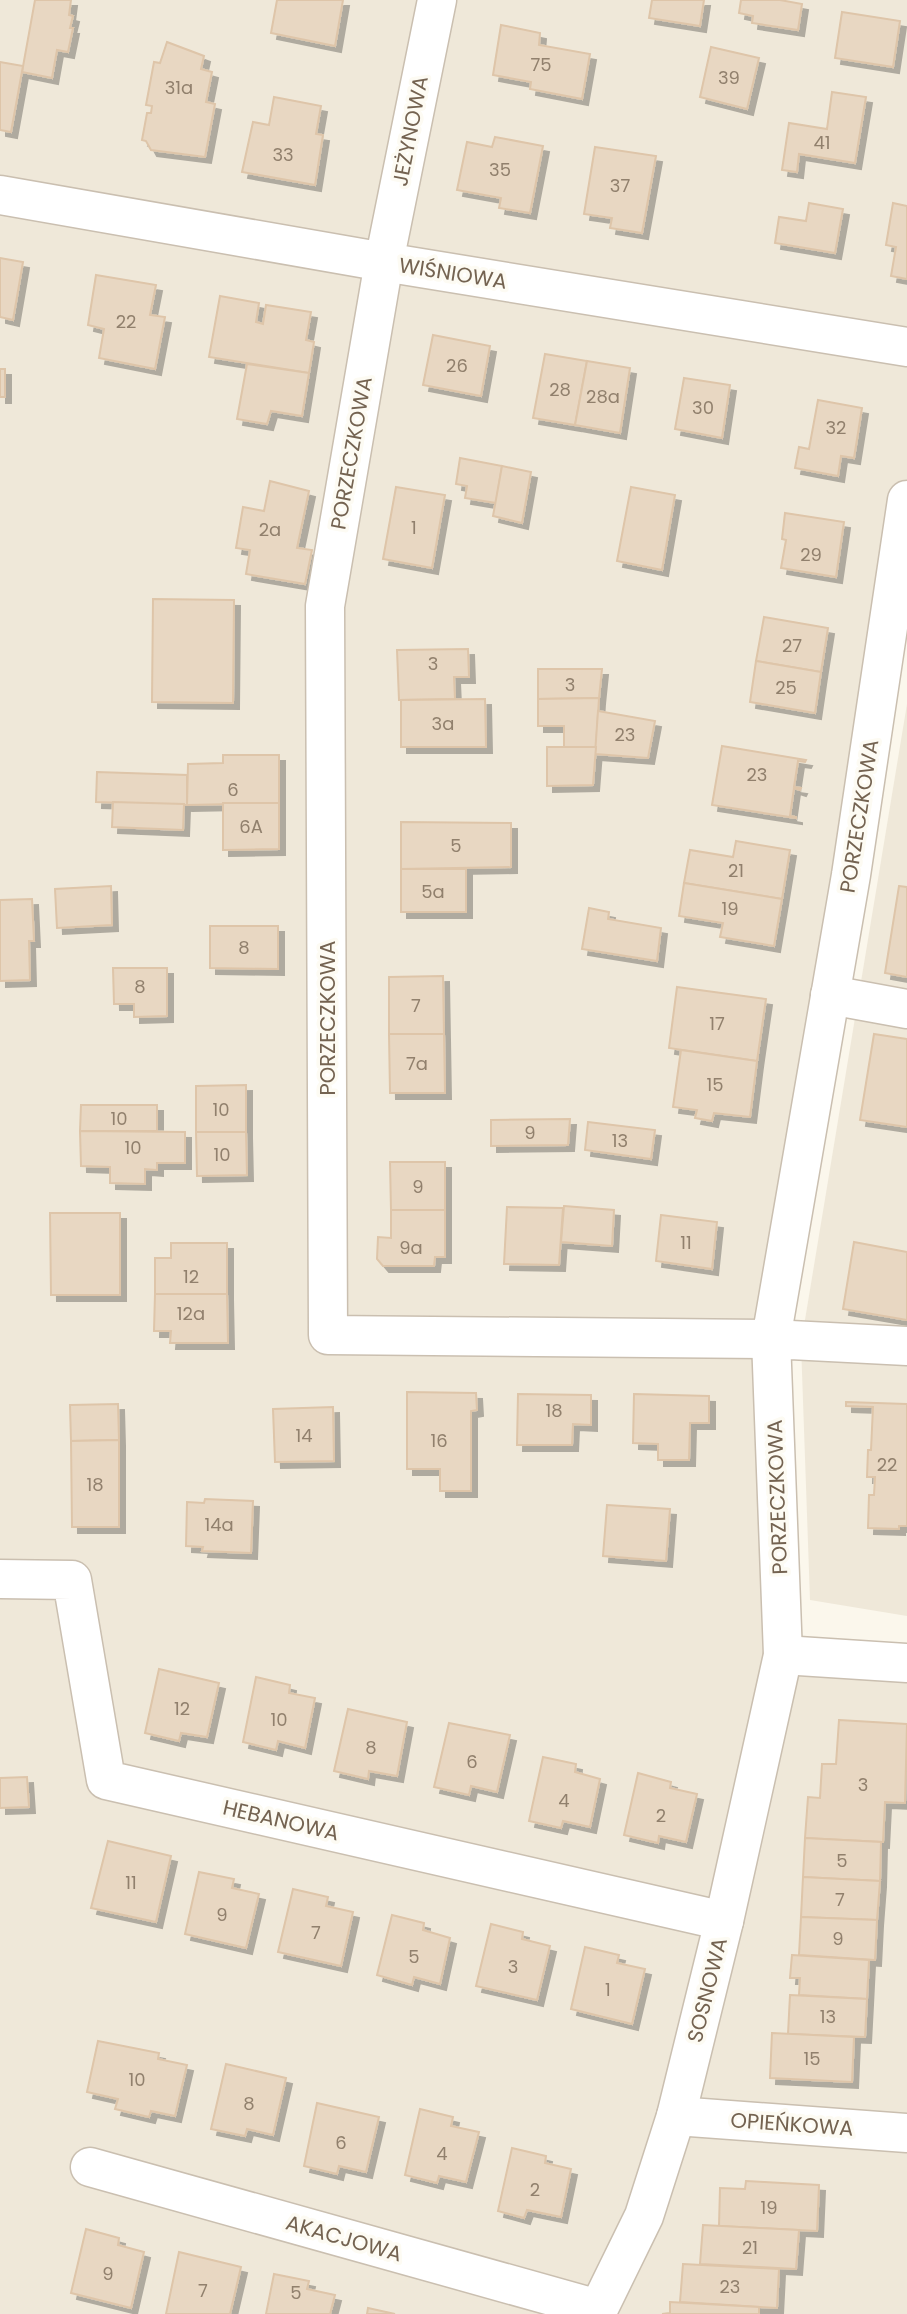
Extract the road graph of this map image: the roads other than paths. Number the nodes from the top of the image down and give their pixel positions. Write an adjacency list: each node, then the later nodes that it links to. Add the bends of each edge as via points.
1 (437, 0): 3 (street, JEŻYNOWA)
2 (0, 195): 3 (street, WIŚNIOWA)
3 (384, 262): 4 (street, WIŚNIOWA); 8 (street, PORZECZKOWA, via 325,606 328,1335)
4 (907, 347)
5 (907, 500): 6 (street, PORZECZKOWA)
6 (830, 995): 7 (street); 8 (street, PORZECZKOWA)
7 (907, 1009)
8 (771, 1339): 9 (street); 11 (street, PORZECZKOWA)
9 (907, 1346)
10 (0, 1579): 13 (street, HEBANOWA, via 72,1580 106,1780)
11 (783, 1654): 12 (street); 13 (street, SOSNOWA)
12 (907, 1663)
13 (724, 1921): 14 (street, SOSNOWA)
14 (676, 2116): 15 (street, OPIEŃKOWA); 17 (street, SOSNOWA, via 644,2216)
15 (907, 2133)
16 (90, 2166): 17 (street, AKACJOWA)
17 (597, 2312)

